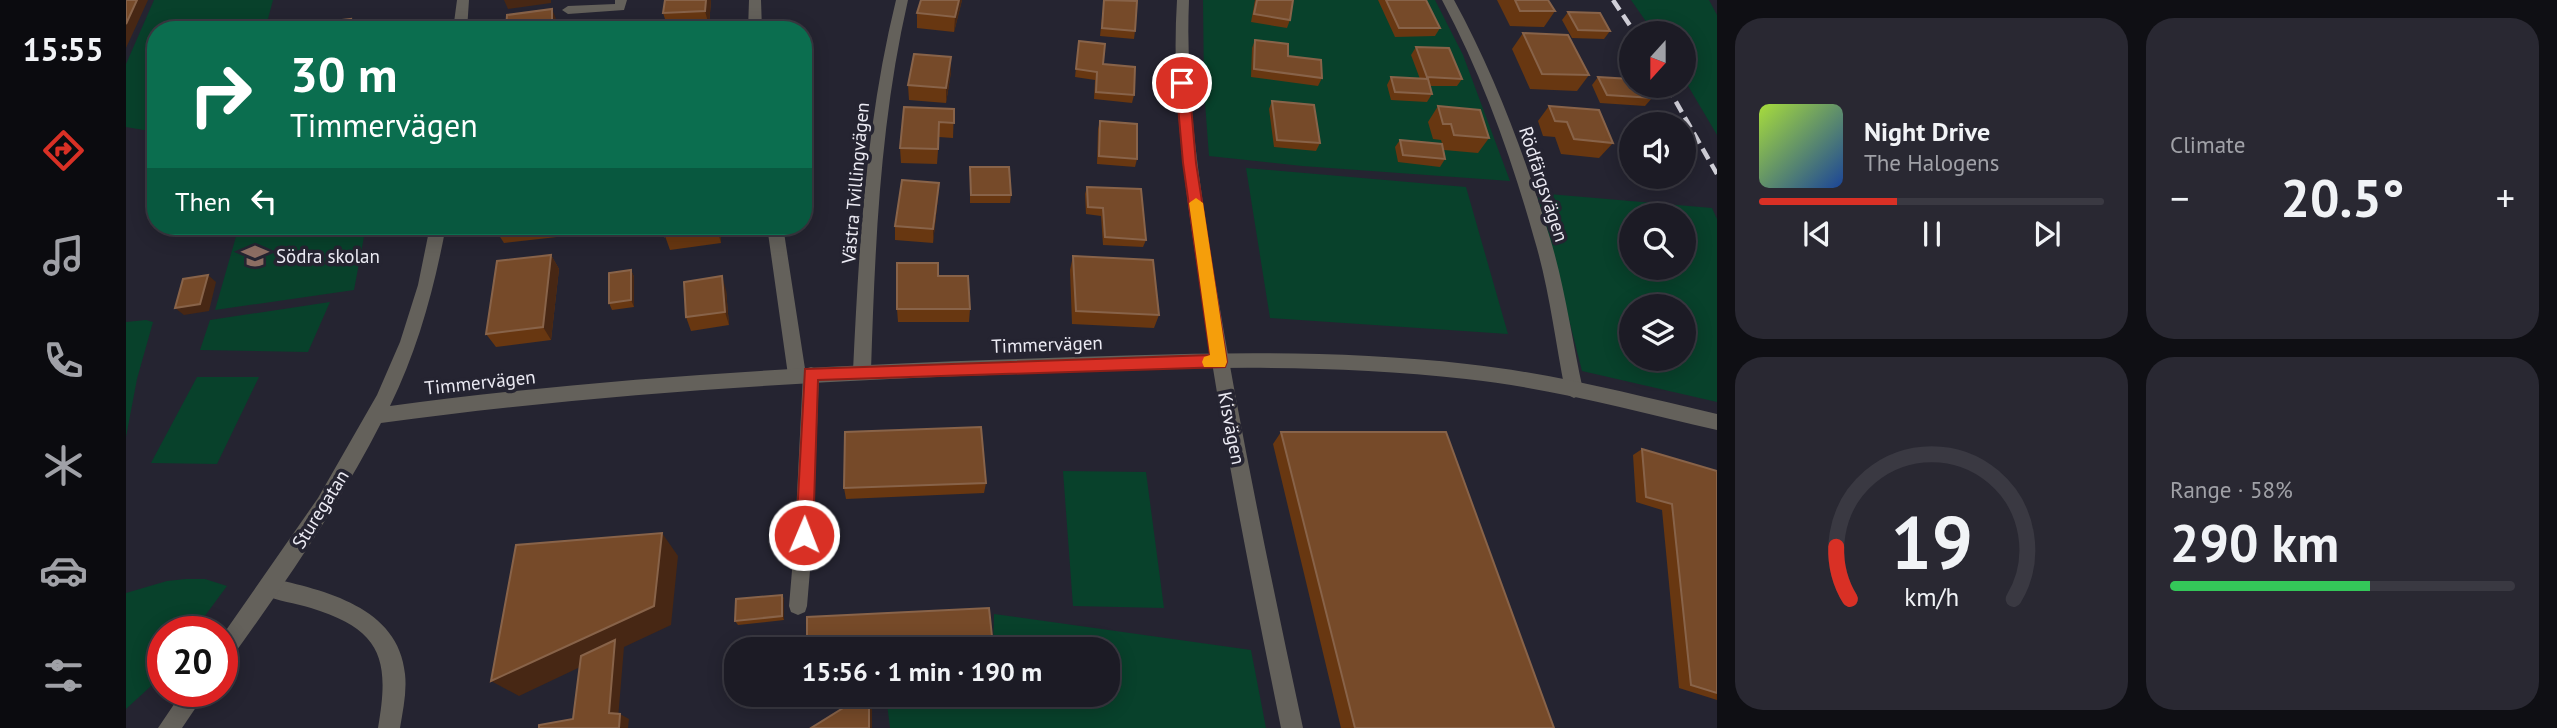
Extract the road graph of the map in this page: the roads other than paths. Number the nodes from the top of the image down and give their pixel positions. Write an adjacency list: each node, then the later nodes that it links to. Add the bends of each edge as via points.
1 (463, 0): 8 (street)
2 (621, 0): 7 (lane, via 620,7)
3 (755, 0): 9 (street)
4 (902, 0): 13 (street, Västra Tvillingvägen, via 878,119)
5 (1182, 0): 12 (street, Kisvägen, via 1182,83 1190,163)
6 (1448, 0): 15 (street, Rödfärgsvägen, via 1492,90 1543,240)
7 (568, 10)
8 (461, 21)
9 (755, 21)
10 (437, 235): 16 (street, Sturegatan, via 424,298)
11 (777, 235): 14 (street)
12 (1219, 362): 13 (street, Timmervägen); 15 (street, Timmervägen, via 1312,360 1461,370); 24 (street, Kisvägen)
13 (862, 371): 14 (street, Timmervägen)
14 (804, 374): 16 (street, Timmervägen, via 516,398); 19 (lane, via 804,535)
15 (1574, 390): 17 (street, Timmervägen)
16 (376, 416): 18 (street, Sturegatan)
17 (1717, 422)
18 (270, 588): 20 (street, Sturegatan); 23 (street, via 352,612 374,632 389,650 394,670)
19 (798, 606)
20 (238, 632)
21 (184, 707): 22 (street)
22 (169, 728)
23 (389, 728)
24 (1292, 728)

